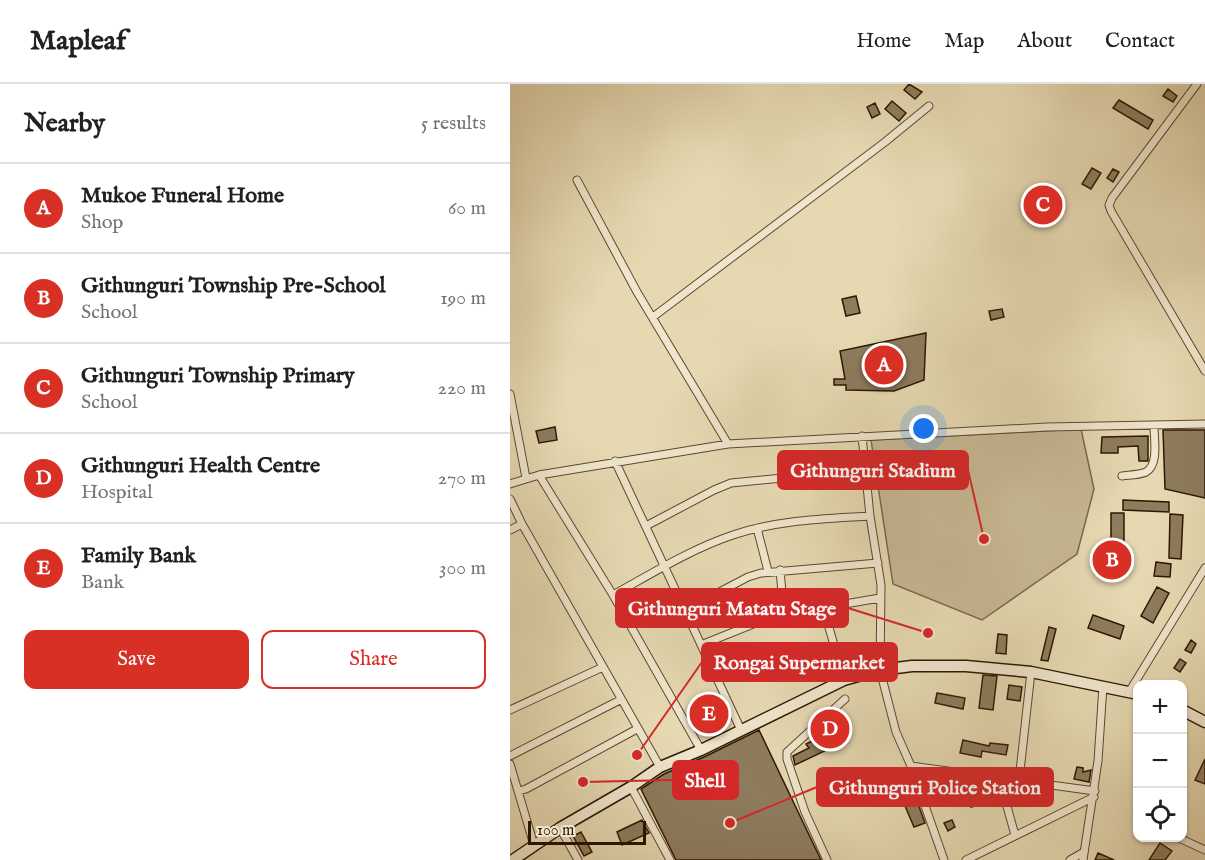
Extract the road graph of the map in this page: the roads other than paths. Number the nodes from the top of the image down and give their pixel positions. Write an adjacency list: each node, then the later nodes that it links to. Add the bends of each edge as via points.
1 (1197, 84): 5 (street, via 1109,205)
2 (929, 106): 4 (street)
3 (577, 180): 4 (street)
4 (653, 317): 10 (street)
5 (1205, 371)
6 (510, 394): 15 (street)
7 (1205, 424): 8 (street)
8 (1154, 426): 9 (street); 14 (street, via 1151,467 1145,473)
9 (862, 436): 10 (street); 12 (street)
10 (728, 444): 11 (street)
11 (615, 461): 13 (street); 20 (street)
12 (866, 470): 18 (street); 20 (street, via 731,483)
13 (539, 475): 15 (street); 28 (street)
14 (1122, 476)
15 (526, 478): 16 (street)
16 (510, 484)
17 (510, 499): 19 (street)
18 (870, 516): 21 (street, via 793,521); 23 (street)
19 (522, 524): 22 (street); 34 (street)
20 (646, 526): 24 (street)
21 (757, 528): 24 (street); 27 (street)
22 (510, 530)
23 (878, 562): 26 (street); 29 (street)
24 (665, 566): 28 (street); 30 (street)
25 (1205, 568): 38 (street)
26 (780, 570): 27 (street); 32 (street)
27 (768, 571): 30 (street)
28 (613, 595): 48 (street)
29 (880, 598): 31 (street); 35 (street)
30 (685, 609): 33 (street)
31 (824, 610): 32 (street); 37 (street)
32 (784, 615): 33 (street)
33 (701, 645): 47 (street)
34 (603, 667): 42 (street); 43 (street)
35 (880, 670): 36 (main road, via 966,666); 37 (main road); 51 (street, via 896,732)
36 (1031, 672): 39 (main road); 54 (street)
37 (844, 680): 47 (main road)
38 (1140, 680)
39 (1103, 686): 40 (main road); 57 (street)
40 (1133, 693)
41 (845, 699): 67 (street, via 787,752 805,812)
42 (620, 700): 46 (street); 49 (street)
43 (510, 710)
44 (1187, 713): 45 (main road)
45 (1205, 723)
46 (637, 729): 52 (street); 56 (street)
47 (741, 730): 48 (main road)
48 (701, 750): 52 (main road)
49 (510, 756)
50 (510, 764): 56 (street)
51 (911, 766): 53 (street); 68 (street)
52 (660, 767): 55 (main road)
53 (999, 777): 54 (street); 59 (street)
54 (1019, 780): 57 (street)
55 (632, 787): 58 (main road); 66 (street)
56 (519, 791): 61 (street)
57 (1094, 794): 59 (street); 63 (street)
58 (560, 828): 61 (main road); 65 (street)
59 (1015, 835): 69 (street)
60 (1187, 841): 62 (street)
61 (534, 846): 64 (main road)
62 (1205, 850)
63 (1084, 856): 70 (street)
64 (513, 860)
65 (578, 860)
66 (670, 860)
67 (827, 860)
68 (944, 860)
69 (966, 860)
70 (1070, 860)

